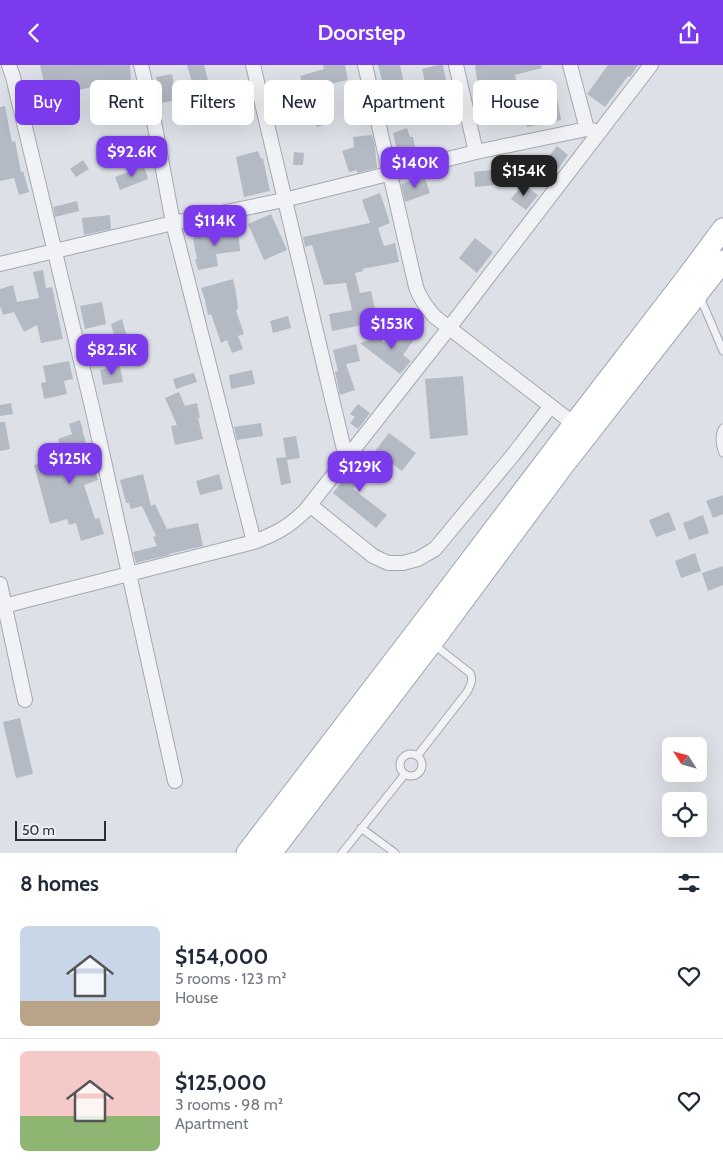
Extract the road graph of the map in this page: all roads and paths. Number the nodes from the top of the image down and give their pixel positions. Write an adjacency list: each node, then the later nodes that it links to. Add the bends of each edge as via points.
1 (9, 65): 14 (street)
2 (141, 65): 12 (street)
3 (253, 65): 11 (street)
4 (364, 65): 10 (street)
5 (456, 65): 9 (street)
6 (570, 65): 8 (street)
7 (651, 65): 8 (street)
8 (593, 131): 9 (street); 18 (street)
9 (476, 152): 10 (street)
10 (390, 173): 11 (street); 18 (street, via 416,287 426,308)
11 (284, 199): 12 (street); 24 (street)
12 (173, 223): 14 (street); 26 (street)
13 (723, 229): 17 (main road)
14 (54, 251): 16 (street); 27 (street)
15 (723, 261): 17 (main road)
16 (0, 264)
17 (692, 286): 19 (lane); 21 (main road); 30 (main road)
18 (449, 328): 20 (street); 24 (street)
19 (723, 351)
20 (550, 407): 21 (street); 25 (street, via 435,549 418,559 388,563 372,556)
21 (574, 424): 36 (main road)
22 (723, 427): 23 (lane, via 720,445)
23 (723, 453)
24 (346, 458): 25 (street)
25 (310, 505): 26 (street, via 284,529)
26 (254, 542): 27 (street)
27 (129, 573): 29 (street); 34 (street)
28 (0, 584): 29 (street)
29 (2, 606): 31 (street)
30 (432, 643): 32 (lane, via 470,673 472,680); 37 (main road)
31 (26, 700)
32 (418, 755): 33 (lane, via 422,770 414,776); 33 (lane, via 409,753 403,757 400,766)
33 (405, 774): 35 (lane)
34 (175, 781)
35 (361, 828): 38 (lane); 39 (lane)
36 (247, 853)
37 (271, 853)
38 (342, 853)
39 (395, 853)

